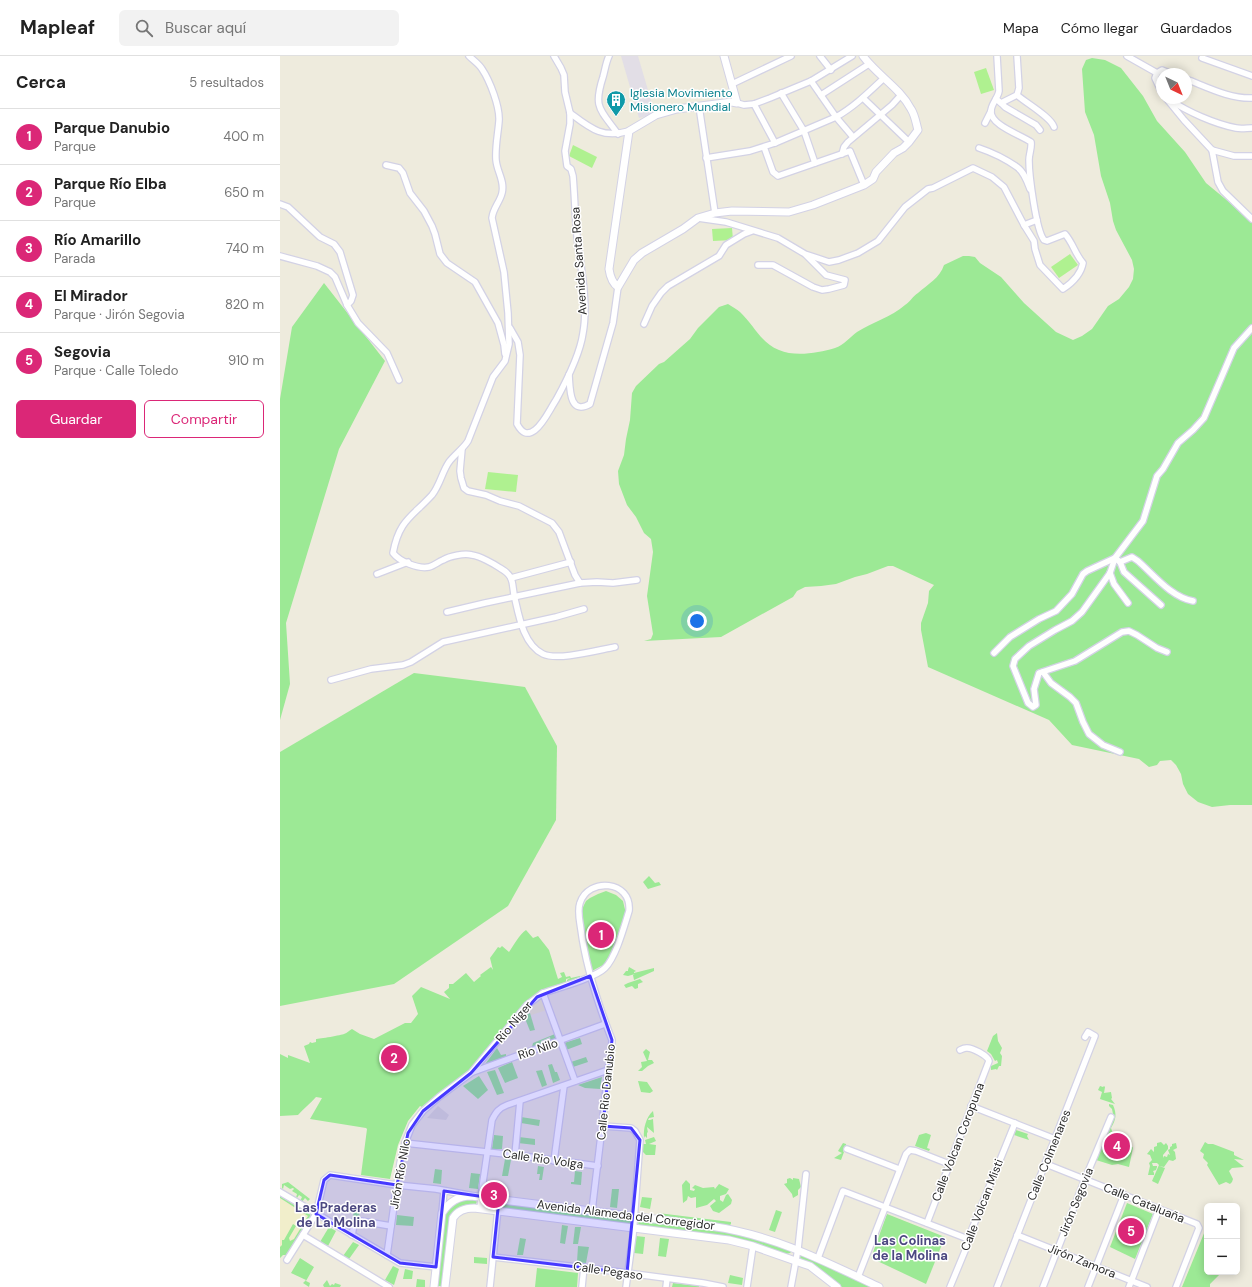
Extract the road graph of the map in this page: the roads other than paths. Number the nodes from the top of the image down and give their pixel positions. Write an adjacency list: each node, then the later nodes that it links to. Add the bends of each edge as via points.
1 (469, 56): 70 (street, via 487,77 500,119 496,158 497,169 503,182 492,218 504,272)
2 (554, 56): 34 (street, Avenida Santa Rosa, via 564,76)
3 (609, 56): 43 (street, via 599,89 598,103 600,110)
4 (724, 56): 21 (main road)
5 (791, 56): 13 (street)
6 (820, 56): 15 (street)
7 (852, 56): 15 (street)
8 (863, 56): 14 (main road)
9 (998, 56): 28 (street, via 999,91)
10 (1016, 56): 25 (street, via 1019,88)
11 (1127, 56): 16 (street)
12 (1202, 58): 17 (street)
13 (779, 59): 21 (street)
14 (868, 64): 18 (main road); 23 (street)
15 (831, 70): 19 (street)
16 (1156, 72)
17 (1252, 76)
18 (884, 78): 24 (main road); 26 (street)
19 (810, 81): 22 (street); 23 (street)
20 (1192, 81): 27 (street, via 1234,96)
21 (732, 84): 29 (main road)
22 (781, 93): 31 (street); 42 (street)
23 (821, 95): 36 (street)
24 (901, 95): 35 (street); 45 (main road, via 912,109 918,130)
25 (1017, 96): 30 (street); 38 (street, via 1047,116)
26 (864, 98): 35 (street); 36 (street)
27 (1252, 98)
28 (996, 99): 30 (street); 33 (street)
29 (737, 103): 31 (street); 32 (main road)
30 (1001, 103): 40 (street)
31 (754, 104): 46 (street)
32 (699, 106): 41 (main road, via 656,115); 52 (street)
33 (991, 112): 37 (street); 56 (street, via 994,120 1031,142 1029,161)
34 (570, 113): 43 (street, via 595,131); 73 (street, Avenida Santa Rosa, via 565,151 567,166 573,176 578,246 583,273 584,312 583,335)
35 (881, 113): 44 (street); 45 (street)
36 (836, 117): 42 (street); 44 (street)
37 (985, 123)
38 (1054, 127)
39 (1252, 128): 49 (street, via 1237,128 1188,112 1166,98)
40 (1040, 130)
41 (629, 131): 43 (street); 67 (main road, via 609,269 613,282)
42 (804, 131): 46 (street); 53 (street)
43 (618, 134)
44 (854, 137): 50 (street, via 844,147)
45 (910, 142): 55 (main road, via 894,153)
46 (774, 143): 47 (street)
47 (764, 147): 52 (street); 53 (street, via 773,172 778,176)
48 (979, 148): 56 (street, via 1018,167 1026,178)
49 (1212, 150): 51 (street, via 1234,156); 59 (street, via 1218,182 1223,191)
50 (842, 154): 53 (street); 55 (street, via 850,151)
51 (1252, 156)
52 (706, 158): 58 (street)
53 (815, 163)
54 (386, 165): 72 (street, via 399,168 403,173 410,193 432,226 440,254 447,263 475,282 498,323 504,344)
55 (864, 185): 58 (main road, via 789,212)
56 (1033, 199): 61 (street)
57 (280, 204): 68 (street, via 288,208 320,237 334,244 340,252 353,295 351,301)
58 (715, 213): 60 (main road)
59 (1252, 219)
60 (696, 220): 63 (street, via 726,222); 67 (main road, via 634,260)
61 (1037, 220): 62 (street); 62 (street, via 1044,240 1065,234 1082,263 1080,273 1063,289 1040,265 1034,241)
62 (1024, 225): 64 (street, via 999,181 973,168 928,189 905,207 878,241 858,253 828,262)
63 (752, 231): 64 (street, via 778,238); 69 (street, via 726,245 719,256 668,286 660,293)
64 (805, 254): 66 (street, via 826,275 844,280 844,285 822,290 773,265)
65 (280, 256): 68 (street, via 330,272)
66 (758, 265)
67 (618, 287): 73 (street, via 614,323 590,404 579,406 574,403 571,398)
68 (346, 304): 74 (street, via 358,323 387,353)
69 (644, 324)
70 (509, 326): 72 (street, via 509,344); 73 (street, Avenida Santa Rosa, via 518,342 520,355 516,417 520,431 525,434 537,429)
71 (1252, 328): 76 (street, via 1234,348 1204,418 1178,443 1157,476 1144,521)
72 (505, 361): 75 (street, via 493,377 471,436)
73 (569, 375)
74 (399, 380)
75 (462, 449): 77 (street, via 449,462 442,480 432,494 410,515 401,528 393,553 399,559); 78 (street, via 460,471 464,488 519,506 552,523 559,532)
76 (1118, 560): 79 (street); 85 (street, via 1132,557 1138,560 1174,593 1183,599); 87 (street, via 1126,574); 93 (street, via 1087,571 1072,594 1056,611 1010,637)
77 (408, 562): 80 (street); 81 (street, via 430,567 450,557 472,555 500,568)
78 (571, 562): 81 (street); 83 (street)
79 (1110, 573): 86 (street, via 1114,584); 94 (street, via 1079,617 1029,646 1013,662 1015,674 1028,703 1034,707 1034,689 1039,673)
80 (377, 574)
81 (511, 578): 84 (street)
82 (637, 580): 83 (street)
83 (580, 583): 84 (street)
84 (514, 597): 89 (street); 90 (street)
85 (1193, 601)
86 (1128, 603)
87 (1161, 606)
88 (584, 609): 90 (street)
89 (447, 612)
90 (522, 624): 91 (street, via 525,635 532,644 542,654 551,657); 95 (street, via 443,642 403,665 371,669)
91 (615, 647)
92 (1168, 652): 94 (street, via 1128,631 1122,632 1075,661)
93 (994, 653)
94 (1043, 672): 96 (street, via 1076,703 1090,734 1103,745)
95 (331, 680)
96 (1120, 752)
97 (590, 976): 97 (street, Rio Niger, via 583,951 580,902 588,891 606,885 618,888 626,895 629,900 629,911 612,958 601,972); 98 (street, Rio Niger); 99 (street, Calle Rio Danubio)
98 (543, 993): 101 (street); 104 (street, Rio Niger, via 528,1005)
99 (605, 1024): 101 (street, Rio Nilo); 103 (street, Calle Rio Danubio, via 612,1040)
100 (1085, 1037): 112 (street, Calle Colmenares, via 1088,1032 1095,1036)
101 (561, 1041): 104 (street, Rio Nilo); 105 (street)
102 (960, 1050): 108 (street, Calle Volcan Coropuna, via 969,1048 986,1056 989,1061)
103 (608, 1070): 105 (street); 111 (street, Calle Rio Danubio)
104 (471, 1073): 113 (street, Jirón Río Nilo, via 424,1111 412,1125)
105 (575, 1081): 106 (street)
106 (564, 1086): 107 (street); 117 (street)
107 (520, 1101): 115 (street, via 500,1108 495,1113); 116 (street)
108 (971, 1106): 110 (street); 118 (street, Calle Volcan Coropuna)
109 (1111, 1117): 123 (street, Jirón Segovia)
110 (1015, 1122): 112 (street); 145 (street, Calle Volcan Misti)
111 (603, 1126): 120 (street, Calle Rio Danubio); 138 (street, via 631,1128 640,1140)
112 (1055, 1139): 119 (street, Calle Colmenares)
113 (405, 1143): 115 (street, Calle Rio Volga); 124 (street, Jirón Río Nilo)
114 (847, 1149): 121 (street)
115 (488, 1152): 116 (street, Calle Rio Volga); 129 (street)
116 (514, 1155): 117 (street, Calle Rio Volga)
117 (554, 1161): 120 (street, Calle Rio Volga)
118 (949, 1164): 121 (street, via 910,1150); 139 (street, Calle Volcan Coropuna)
119 (1046, 1164): 123 (street, Calle Cataluaña); 144 (street, Calle Colmenares)
120 (598, 1166): 135 (street, Calle Rio Danubio)
121 (899, 1169): 131 (street)
122 (806, 1174): 147 (street)
123 (1085, 1179): 127 (street, Calle Cataluaña); 148 (street, Jirón Segovia)
124 (397, 1185): 125 (street); 137 (street, via 330,1175 324,1180); 140 (street, Jirón Río Nilo)
125 (444, 1191): 128 (street); 136 (street)
126 (280, 1192): 137 (street)
127 (1124, 1195): 133 (street, Calle Cataluaña); 154 (street)
128 (471, 1196): 129 (main road, Avenida Alameda del Corregidor); 136 (main road, Avenida Alameda del Corregidor, via 454,1200)
129 (481, 1197): 130 (main road, Avenida Alameda del Corregidor); 132 (street)
130 (499, 1199): 134 (street); 135 (main road, Avenida Alameda del Corregidor)
131 (885, 1207): 139 (street); 151 (street, via 843,1191); 158 (street)
132 (480, 1208): 134 (main road, Avenida Alameda del Corregidor); 164 (main road, Avenida Alameda del Corregidor, via 462,1209 453,1218)
133 (1159, 1209): 160 (street); 179 (street, Calle Cataluaña, via 1197,1224 1199,1228)
134 (498, 1210): 141 (main road, Avenida Alameda del Corregidor); 150 (street)
135 (592, 1211): 138 (main road, Avenida Alameda del Corregidor)
136 (442, 1213): 155 (main road)
137 (316, 1214): 142 (street); 143 (street)
138 (634, 1216): 141 (street); 147 (main road, Avenida Alameda del Corregidor, via 725,1228)
139 (927, 1223): 145 (street)
140 (391, 1226): 143 (street, via 355,1220); 149 (street, Jirón Río Nilo)
141 (633, 1228): 146 (main road, Avenida Alameda del Corregidor, via 704,1236); 157 (street)
142 (303, 1234): 152 (street); 162 (street)
143 (352, 1235): 149 (street)
144 (1017, 1235): 148 (street, Jirón Zamora); 175 (street, Calle Colmenares)
145 (968, 1239): 174 (street, Calle Volcan Misti)
146 (753, 1246): 153 (main road, Avenida Alameda del Corregidor); 170 (street)
147 (798, 1249): 151 (main road, Avenida Alameda del Corregidor); 153 (street)
148 (1057, 1251): 154 (street, Jirón Zamora); 176 (street, Jirón Segovia)
149 (387, 1255): 155 (street, via 400,1263)
150 (493, 1257): 156 (street, Calle Pegaso); 165 (street)
151 (818, 1258): 158 (main road, Avenida Alameda del Corregidor)
152 (287, 1260)
153 (795, 1260): 171 (street); 172 (main road, Avenida Alameda del Corregidor, via 810,1266)
154 (1096, 1266): 160 (street, Jirón Zamora); 177 (street)
155 (436, 1267): 163 (main road)
156 (584, 1267): 157 (street, Calle Pegaso); 166 (street)
157 (627, 1273): 159 (street, Calle Pegaso); 167 (street)
158 (858, 1277): 173 (main road, Avenida Alameda del Corregidor)
159 (667, 1279): 161 (street, Calle Pegaso); 168 (street)
160 (1130, 1284): 178 (street, Jirón Zamora)
161 (703, 1285): 169 (street, Calle Pegaso)
162 (389, 1287)
163 (434, 1287)
164 (445, 1287)
165 (490, 1287)
166 (582, 1287)
167 (626, 1287)
168 (666, 1287)
169 (723, 1287)
170 (747, 1287)
171 (791, 1287)
172 (837, 1287)
173 (879, 1287)
174 (950, 1287)
175 (997, 1287)
176 (1043, 1287)
177 (1088, 1287)
178 (1147, 1287)
179 (1176, 1287)

